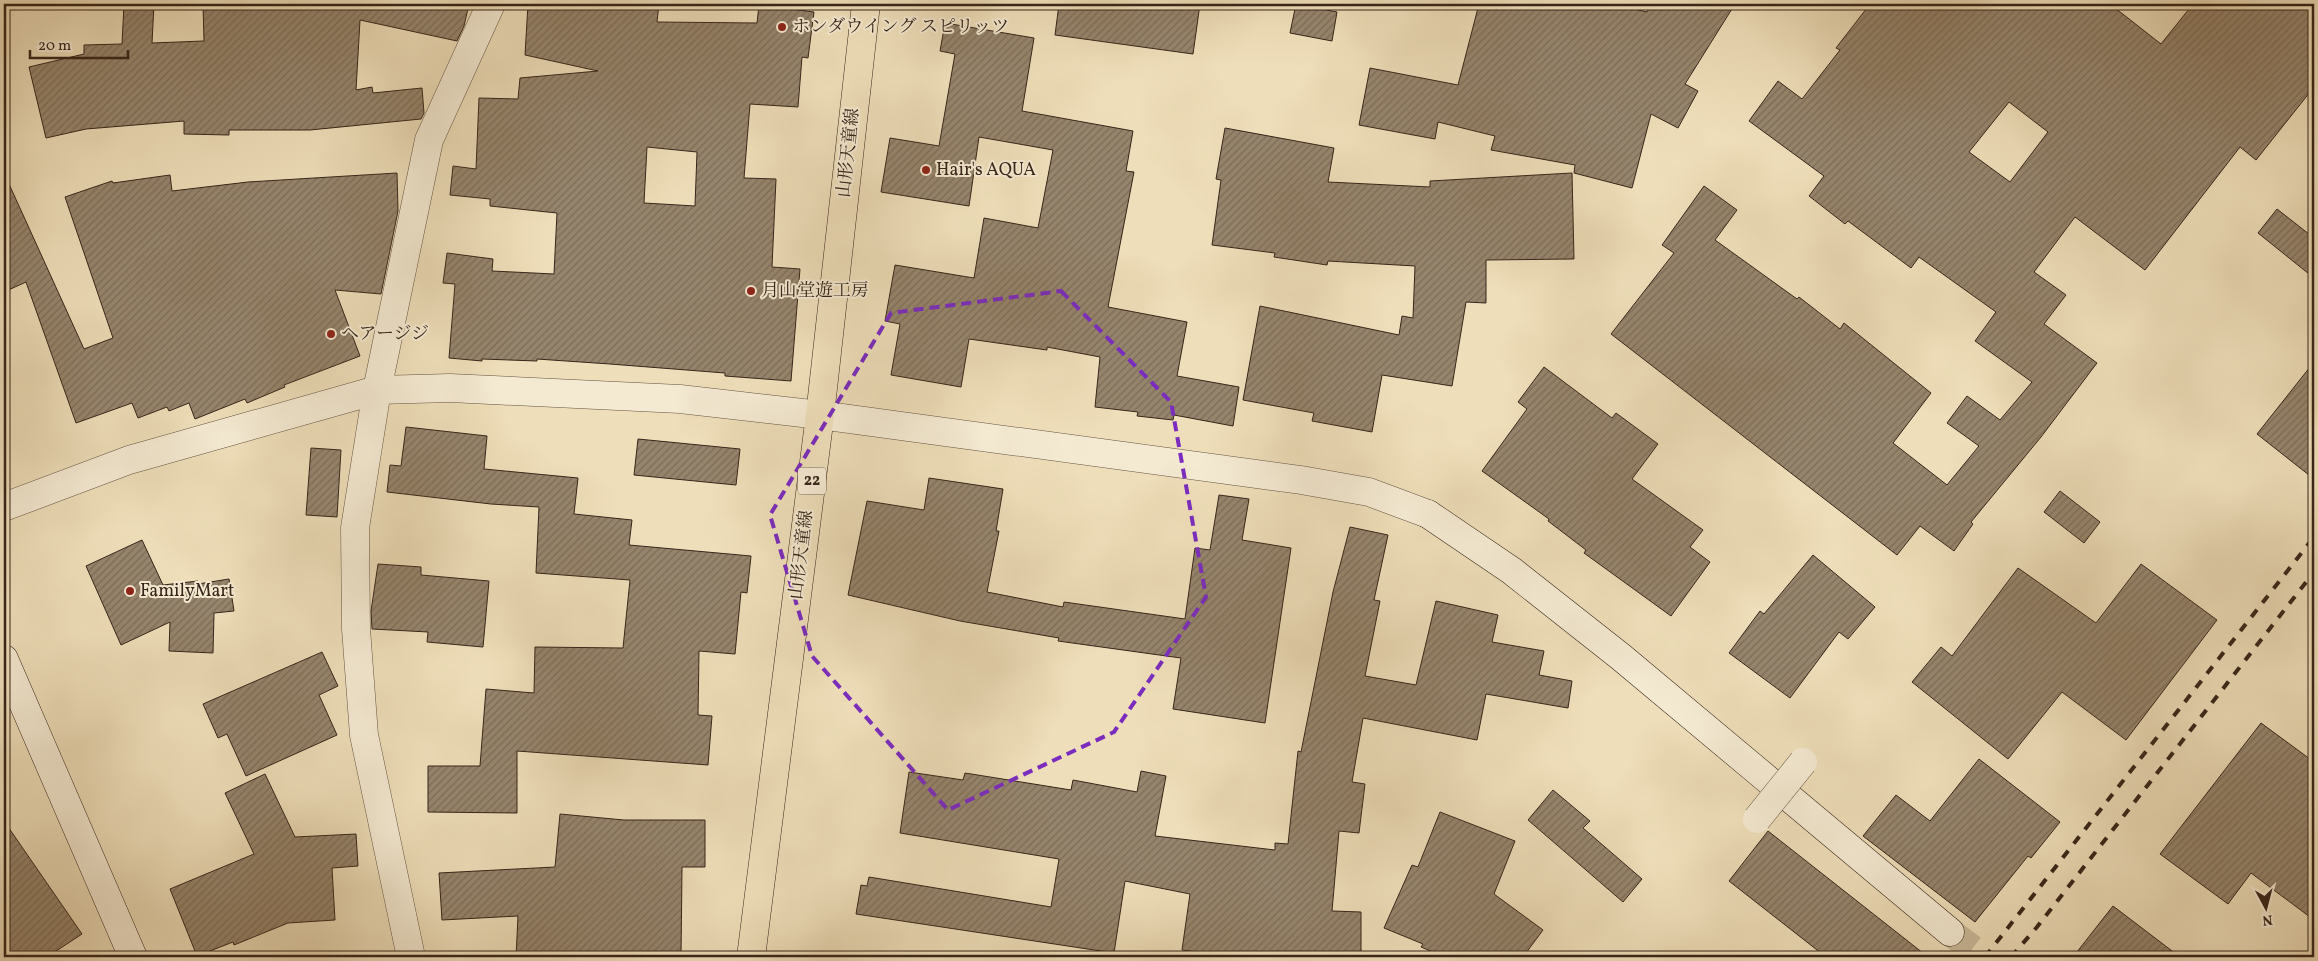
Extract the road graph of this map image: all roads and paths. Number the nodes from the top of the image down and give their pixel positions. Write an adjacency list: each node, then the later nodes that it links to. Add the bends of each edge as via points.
1 (492, 4): 3 (street, via 429,140)
2 (866, 4): 4 (main road, 山形天童線 / 22)
3 (377, 390): 4 (street, via 450,388 680,399); 5 (street, via 129,460); 11 (street, via 355,528 356,629 364,735)
4 (820, 415): 9 (street, via 1301,480 1369,492 1428,514 1512,571 1621,657); 12 (main road, 山形天童線 / 22)
5 (4, 507)
6 (4, 659): 10 (street)
7 (1803, 762): 8 (street, bridge)
8 (1757, 819)
9 (1950, 932)
10 (133, 957)
11 (411, 957)
12 (751, 957)

